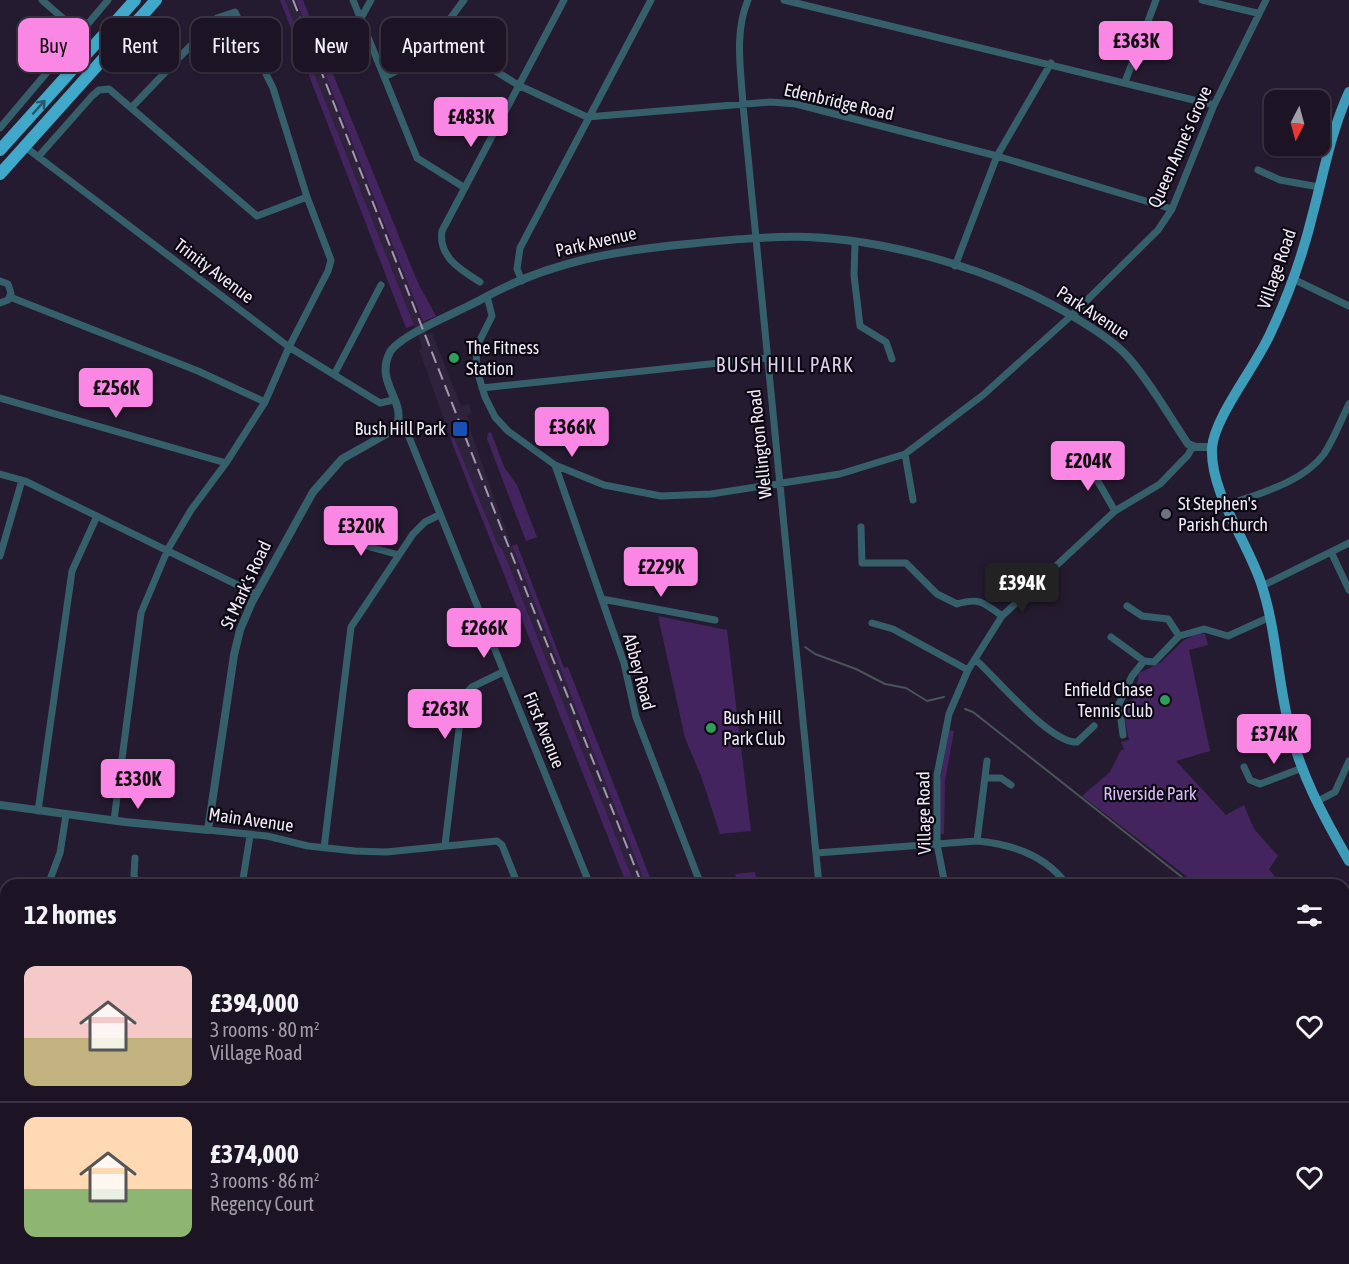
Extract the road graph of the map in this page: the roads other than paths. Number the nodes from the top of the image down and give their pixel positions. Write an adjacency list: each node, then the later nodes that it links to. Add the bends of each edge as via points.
1 (42, 0): 16 (street)
2 (108, 0): 19 (street)
3 (135, 0): 35 (highway, one-way to 3)
4 (156, 0): 34 (highway)
5 (353, 0): 17 (street)
6 (371, 0): 17 (street)
7 (464, 0): 18 (street)
8 (564, 0): 27 (street)
9 (651, 0): 32 (street)
10 (748, 0): 29 (street, Wellington Road, via 740,32)
11 (784, 0): 21 (street)
12 (1156, 0): 26 (street)
13 (1202, 0): 15 (street)
14 (1266, 0): 15 (street, Queen Anne's Grove)
15 (1257, 14): 30 (street, Queen Anne's Grove)
16 (63, 18)
17 (361, 18)
18 (451, 18)
19 (89, 24)
20 (369, 39): 25 (street)
21 (1051, 63): 26 (street); 37 (street)
22 (48, 72): 33 (street)
23 (396, 72): 25 (street)
24 (497, 72): 27 (street, Edenbridge Road)
25 (384, 77): 42 (street, via 417,158)
26 (1125, 82): 30 (street)
27 (518, 85): 32 (street, Edenbridge Road); 42 (street)
28 (1349, 92): 41 (main road, Village Road, via 1328,148)
29 (743, 105): 32 (street, Edenbridge Road); 37 (street, Edenbridge Road, via 796,104); 45 (street, Wellington Road)
30 (1214, 105): 44 (street, Queen Anne's Grove)
31 (132, 107): 38 (street, via 111,90 99,90); 43 (street, via 258,216); 43 (street, via 217,18 235,12 273,88)
32 (587, 117): 50 (street, via 520,248 516,262)
33 (0, 128)
34 (24, 146): 36 (highway, via 17,143); 38 (street, Trinity Avenue); 40 (highway)
35 (0, 150)
36 (0, 155)
37 (997, 156): 44 (street, Edenbridge Road); 47 (street)
38 (38, 157): 58 (street, Trinity Avenue)
39 (1258, 170): 41 (street, via 1280,180)
40 (0, 174)
41 (1319, 187): 48 (main road, Village Road)
42 (465, 188): 51 (street, via 441,239 448,258)
43 (306, 197): 58 (street, via 330,265)
44 (1172, 209): 57 (street, Queen Anne's Grove, via 1158,230)
45 (754, 238): 46 (street, Park Avenue, via 810,237); 50 (street, Park Avenue, via 604,253 574,260); 59 (street, Wellington Road)
46 (855, 243): 47 (street, Park Avenue); 60 (street, via 860,326 886,342)
47 (955, 266): 57 (street, Park Avenue, via 1018,286)
48 (1293, 279): 56 (street); 69 (main road, Village Road, via 1263,349 1217,426)
49 (0, 281): 54 (street, via 10,286)
50 (522, 281): 53 (street, Park Avenue)
51 (480, 282)
52 (381, 285): 61 (street)
53 (487, 296): 62 (street, via 492,316 476,355); 64 (street, First Avenue, via 395,345 388,357 386,378)
54 (10, 297): 55 (street); 65 (street, via 198,371)
55 (0, 303)
56 (1349, 306)
57 (1072, 315): 68 (street, Park Avenue, via 1127,355); 70 (street, Queen Anne's Grove, via 983,395)
58 (289, 346): 61 (street, Trinity Avenue); 65 (street)
59 (766, 358): 62 (street); 76 (street, Wellington Road)
60 (892, 360)
61 (335, 373): 64 (street, Trinity Avenue, via 380,403)
62 (482, 388): 73 (street, via 495,417 508,431)
63 (0, 398): 72 (street)
64 (393, 400): 67 (street, First Avenue)
65 (265, 402): 72 (street)
66 (1349, 404): 78 (street, via 1324,453 1302,474)
67 (398, 422): 80 (street, First Avenue, via 407,432); 91 (street, St Mark's Road, via 342,459 313,492)
68 (1193, 446): 69 (street); 79 (street, Village Road, via 1160,484)
69 (1212, 447): 78 (main road, via 1215,478)
70 (905, 454): 76 (street, via 840,474); 77 (street)
71 (1085, 459): 79 (street)
72 (226, 464): 85 (street)
73 (555, 465): 76 (street, via 604,484 661,496 711,494); 92 (street, Abbey Road)
74 (0, 474): 75 (street)
75 (22, 480): 81 (street); 88 (street)
76 (780, 484): 123 (street, Wellington Road)
77 (913, 500)
78 (1227, 506): 89 (main road)
79 (1114, 511): 94 (street, Village Road)
80 (439, 515): 87 (street, via 418,527); 103 (street, First Avenue)
81 (96, 516): 85 (street); 114 (street, via 72,572)
82 (861, 527): 94 (street, via 862,563 906,563 937,594 957,604 983,602)
83 (360, 533): 87 (street, via 359,544)
84 (1349, 543): 86 (street)
85 (168, 549): 91 (street); 116 (street, via 141,613)
86 (1332, 554): 89 (street); 90 (street)
87 (399, 555): 122 (street, via 351,627)
88 (0, 556)
89 (1262, 586): 96 (main road)
90 (1349, 590)
91 (256, 594): 117 (street, St Mark's Road, via 234,655)
92 (602, 599): 95 (street); 131 (street, Abbey Road, via 624,663 636,717)
93 (1127, 606): 98 (street, via 1142,616 1168,619)
94 (1002, 616): 100 (street, Village Road)
95 (711, 617)
96 (1270, 618): 98 (street, via 1228,636 1204,629); 109 (main road, via 1285,711)
97 (872, 623): 102 (street, via 893,629)
98 (1179, 636): 101 (street, via 1154,662)
99 (1111, 637): 101 (street)
100 (976, 660): 102 (street, Village Road); 104 (street, via 1066,741 1077,742)
101 (1144, 661): 105 (street, via 1131,676 1119,704)
102 (968, 670): 120 (street, Village Road, via 949,714 937,775)
103 (503, 672): 121 (street, via 472,687 463,696); 130 (street, First Avenue)
104 (1094, 726)
105 (1123, 735)
106 (987, 761): 110 (street)
107 (1349, 762): 112 (street, via 1335,792)
108 (1244, 767): 109 (street, via 1250,780 1260,784)
109 (1302, 768): 112 (main road)
110 (985, 778): 111 (street, via 1001,778); 119 (street)
111 (1011, 785)
112 (1316, 802): 125 (main road)
113 (0, 805): 114 (street, Main Avenue)
114 (38, 811): 115 (street, Main Avenue)
115 (66, 815): 116 (street, Main Avenue); 126 (street, via 60,853)
116 (114, 820): 117 (street, Main Avenue)
117 (207, 830): 118 (street, Main Avenue)
118 (250, 836): 122 (street, Main Avenue); 128 (street)
119 (976, 840): 120 (street); 134 (street, via 1023,851 1045,863)
120 (938, 844): 123 (street); 133 (street, Village Road)
121 (445, 845): 122 (street, Main Avenue, via 386,852); 129 (street, Main Avenue, via 497,841)
122 (324, 848)
123 (816, 853): 132 (street, Wellington Road)
124 (135, 858): 127 (street)
125 (1349, 861)
126 (50, 879)
127 (135, 879)
128 (243, 879)
129 (516, 879)
130 (588, 879)
131 (698, 879)
132 (818, 879)
133 (944, 879)
134 (1061, 879)

